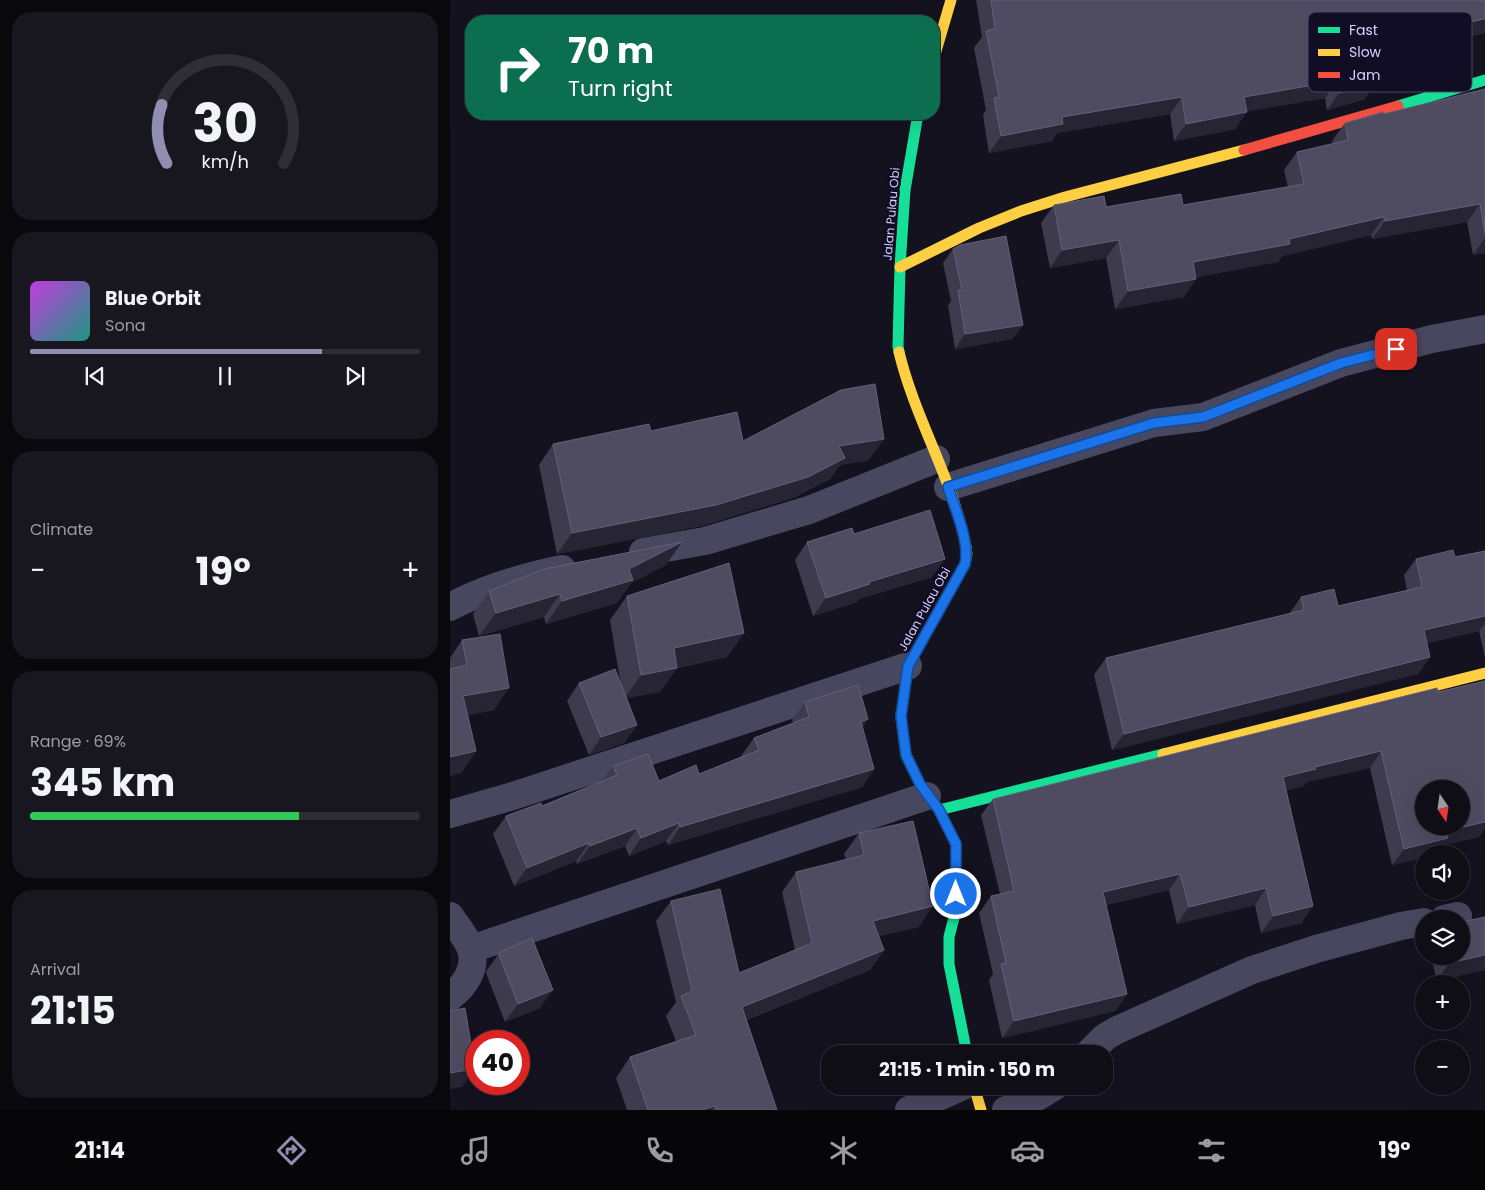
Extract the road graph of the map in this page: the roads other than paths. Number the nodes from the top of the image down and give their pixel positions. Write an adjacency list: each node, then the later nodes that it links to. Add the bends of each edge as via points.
1 (951, 0): 2 (street)
2 (940, 38)
3 (1485, 80): 4 (street)
4 (1472, 84)
5 (1444, 92): 7 (street, via 1268,144 1021,210)
6 (917, 120): 7 (street, Jalan Pulau Obi, via 905,190)
7 (900, 267): 9 (street, Jalan Pulau Obi, via 898,346)
8 (1485, 329): 10 (street, via 1341,363 1203,417 1154,423)
9 (936, 459): 10 (street, Jalan Pulau Obi); 11 (street, via 809,510 704,541)
10 (948, 487): 14 (street, Jalan Pulau Obi, via 964,538 965,564)
11 (616, 558)
12 (589, 564): 13 (street, via 524,577)
13 (450, 607)
14 (908, 666): 16 (street, Jalan Pulau Obi, via 901,716 906,755); 17 (street, via 514,796)
15 (1485, 673): 16 (street)
16 (933, 803): 20 (street); 22 (street, Jalan Pulau Obi, via 956,844 956,910 949,937 949,964)
17 (450, 814)
18 (450, 916): 20 (street)
19 (1415, 924): 23 (street, via 1316,949 1252,970 1117,1030)
20 (471, 949): 21 (street, via 473,964 467,979)
21 (450, 996)
22 (965, 1045)
23 (1098, 1045)
24 (943, 1095): 27 (street)
25 (977, 1095): 28 (street)
26 (1040, 1095): 29 (street, via 1024,1105)
27 (909, 1110)
28 (981, 1110)
29 (1006, 1110)

